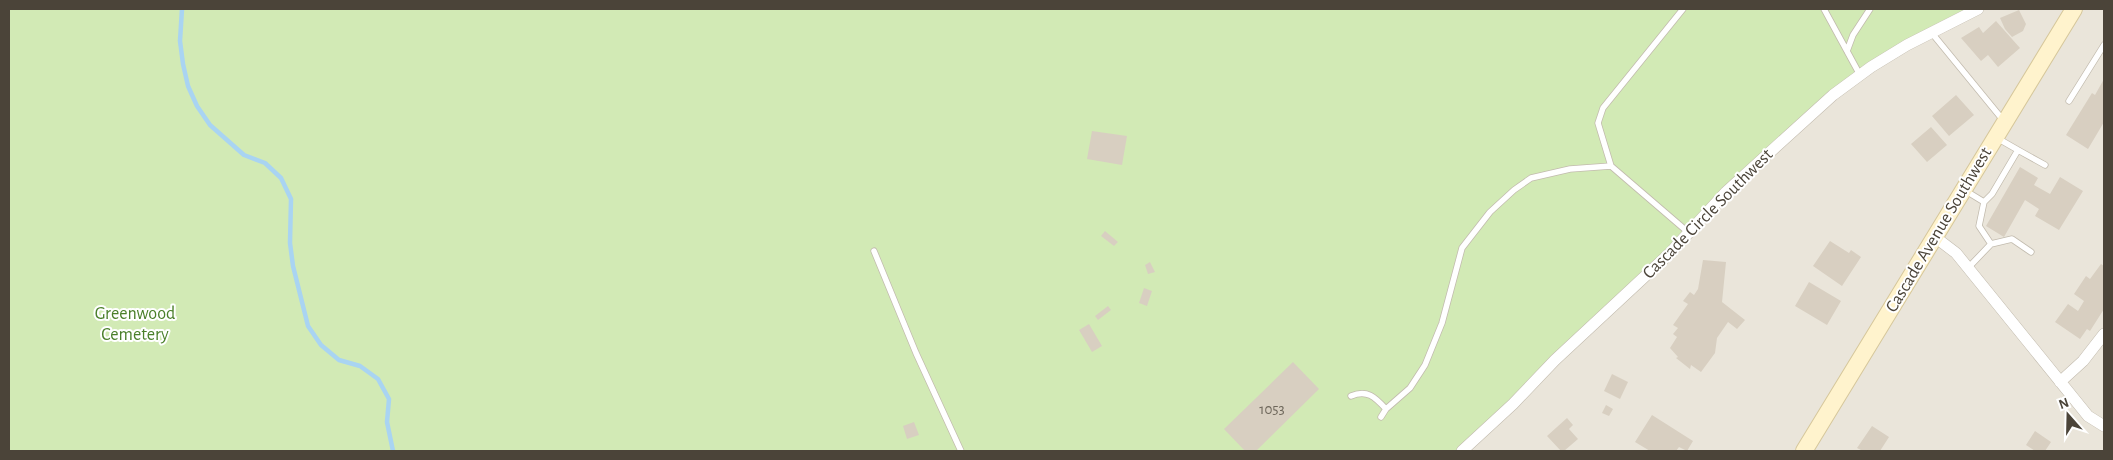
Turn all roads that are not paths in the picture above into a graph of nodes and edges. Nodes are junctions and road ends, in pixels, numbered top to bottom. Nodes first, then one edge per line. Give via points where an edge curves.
1 (1683, 9) edge
2 (1824, 9) edge
3 (1870, 9) edge
4 (1978, 9) edge
5 (2074, 9) edge
6 (1931, 32) junction
7 (2104, 45) edge
8 (1847, 51) junction
9 (1860, 75) junction
10 (2069, 101) dead end
11 (2005, 122) junction
12 (1996, 138) junction
13 (2018, 150) junction
14 (2045, 165) dead end
15 (1611, 166) junction
16 (1964, 190) junction
17 (1984, 202) junction
18 (1689, 232) junction
19 (1935, 237) junction
20 (1991, 244) junction
21 (874, 251) dead end
22 (2030, 252) dead end
23 (1968, 268) junction
24 (2104, 334) edge
25 (2060, 382) junction
26 (1351, 396) dead end
27 (1386, 409) junction
28 (1380, 417) dead end
29 (2104, 426) edge
30 (961, 451) edge
31 (1462, 451) edge
32 (1804, 451) edge

1 - 15 lane via 1603,108 1598,123
2 - 8 lane
3 - 8 lane
4 - 6 street, Cascade Circle Southwest
5 - 11 main road, Cascade Avenue Southwest
6 - 9 street, Cascade Circle Southwest
6 - 11 lane
7 - 10 lane
8 - 9 lane
9 - 18 street, Cascade Circle Southwest via 1833,95 1726,192
11 - 12 main road, Cascade Avenue Southwest
12 - 13 lane
12 - 16 main road, Cascade Avenue Southwest
13 - 14 lane
13 - 17 lane
15 - 18 lane
15 - 27 lane via 1570,169 1531,178 1490,212 1462,248 1442,323 1425,365 1410,388
16 - 17 lane
16 - 19 main road, Cascade Avenue Southwest
17 - 20 lane via 1979,226
18 - 31 street, Cascade Circle Southwest
19 - 23 street via 1956,252
19 - 32 main road, Cascade Avenue Southwest
20 - 22 lane via 2012,239
20 - 23 lane
21 - 30 lane
23 - 25 street
24 - 25 street via 2083,361
25 - 29 street via 2088,416
26 - 27 lane via 1360,392 1373,395
27 - 28 lane

